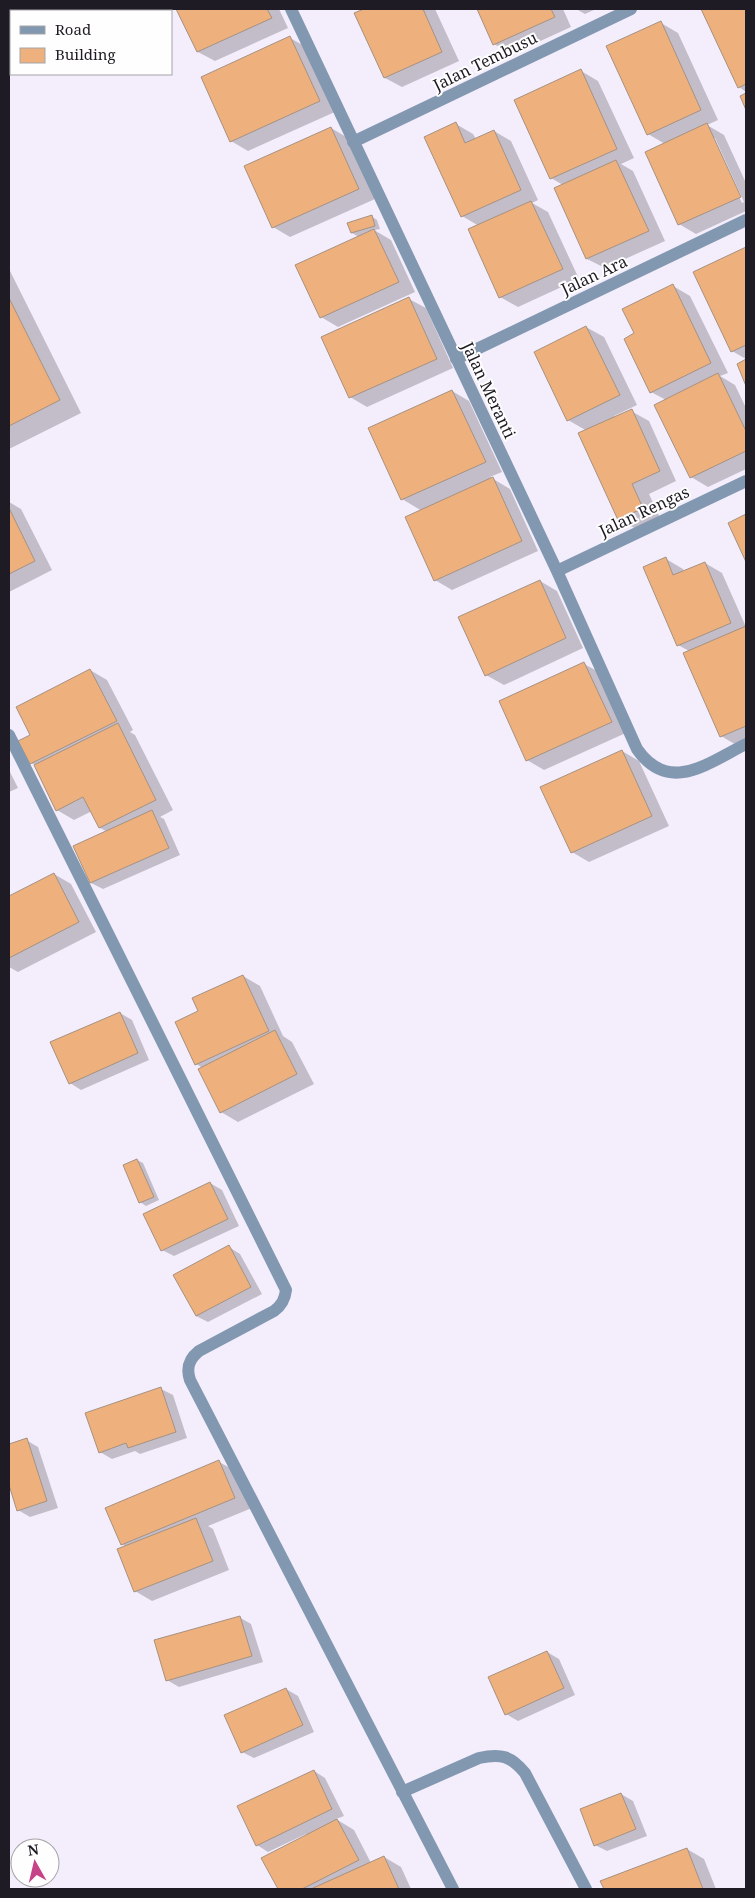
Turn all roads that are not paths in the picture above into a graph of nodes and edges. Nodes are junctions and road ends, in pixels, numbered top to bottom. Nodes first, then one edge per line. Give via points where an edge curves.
1 (291, 9) edge
2 (631, 9) edge
3 (353, 142) junction
4 (746, 220) edge
5 (456, 359) junction
6 (746, 481) edge
7 (556, 571) junction
8 (9, 735) edge
9 (746, 744) edge
10 (402, 1792) junction
11 (453, 1889) edge
12 (586, 1889) edge

1 - 3 street, Jalan Meranti
2 - 3 street, Jalan Tembusu
3 - 5 street, Jalan Meranti
4 - 5 street, Jalan Ara
5 - 7 street, Jalan Meranti
6 - 7 street, Jalan Rengas
7 - 9 street, Jalan Meranti via 637,749 645,760 656,769 683,773
8 - 10 street via 286,1290 281,1306 274,1311 193,1356 188,1372
10 - 11 street
10 - 12 street via 479,1758 505,1756 525,1773

